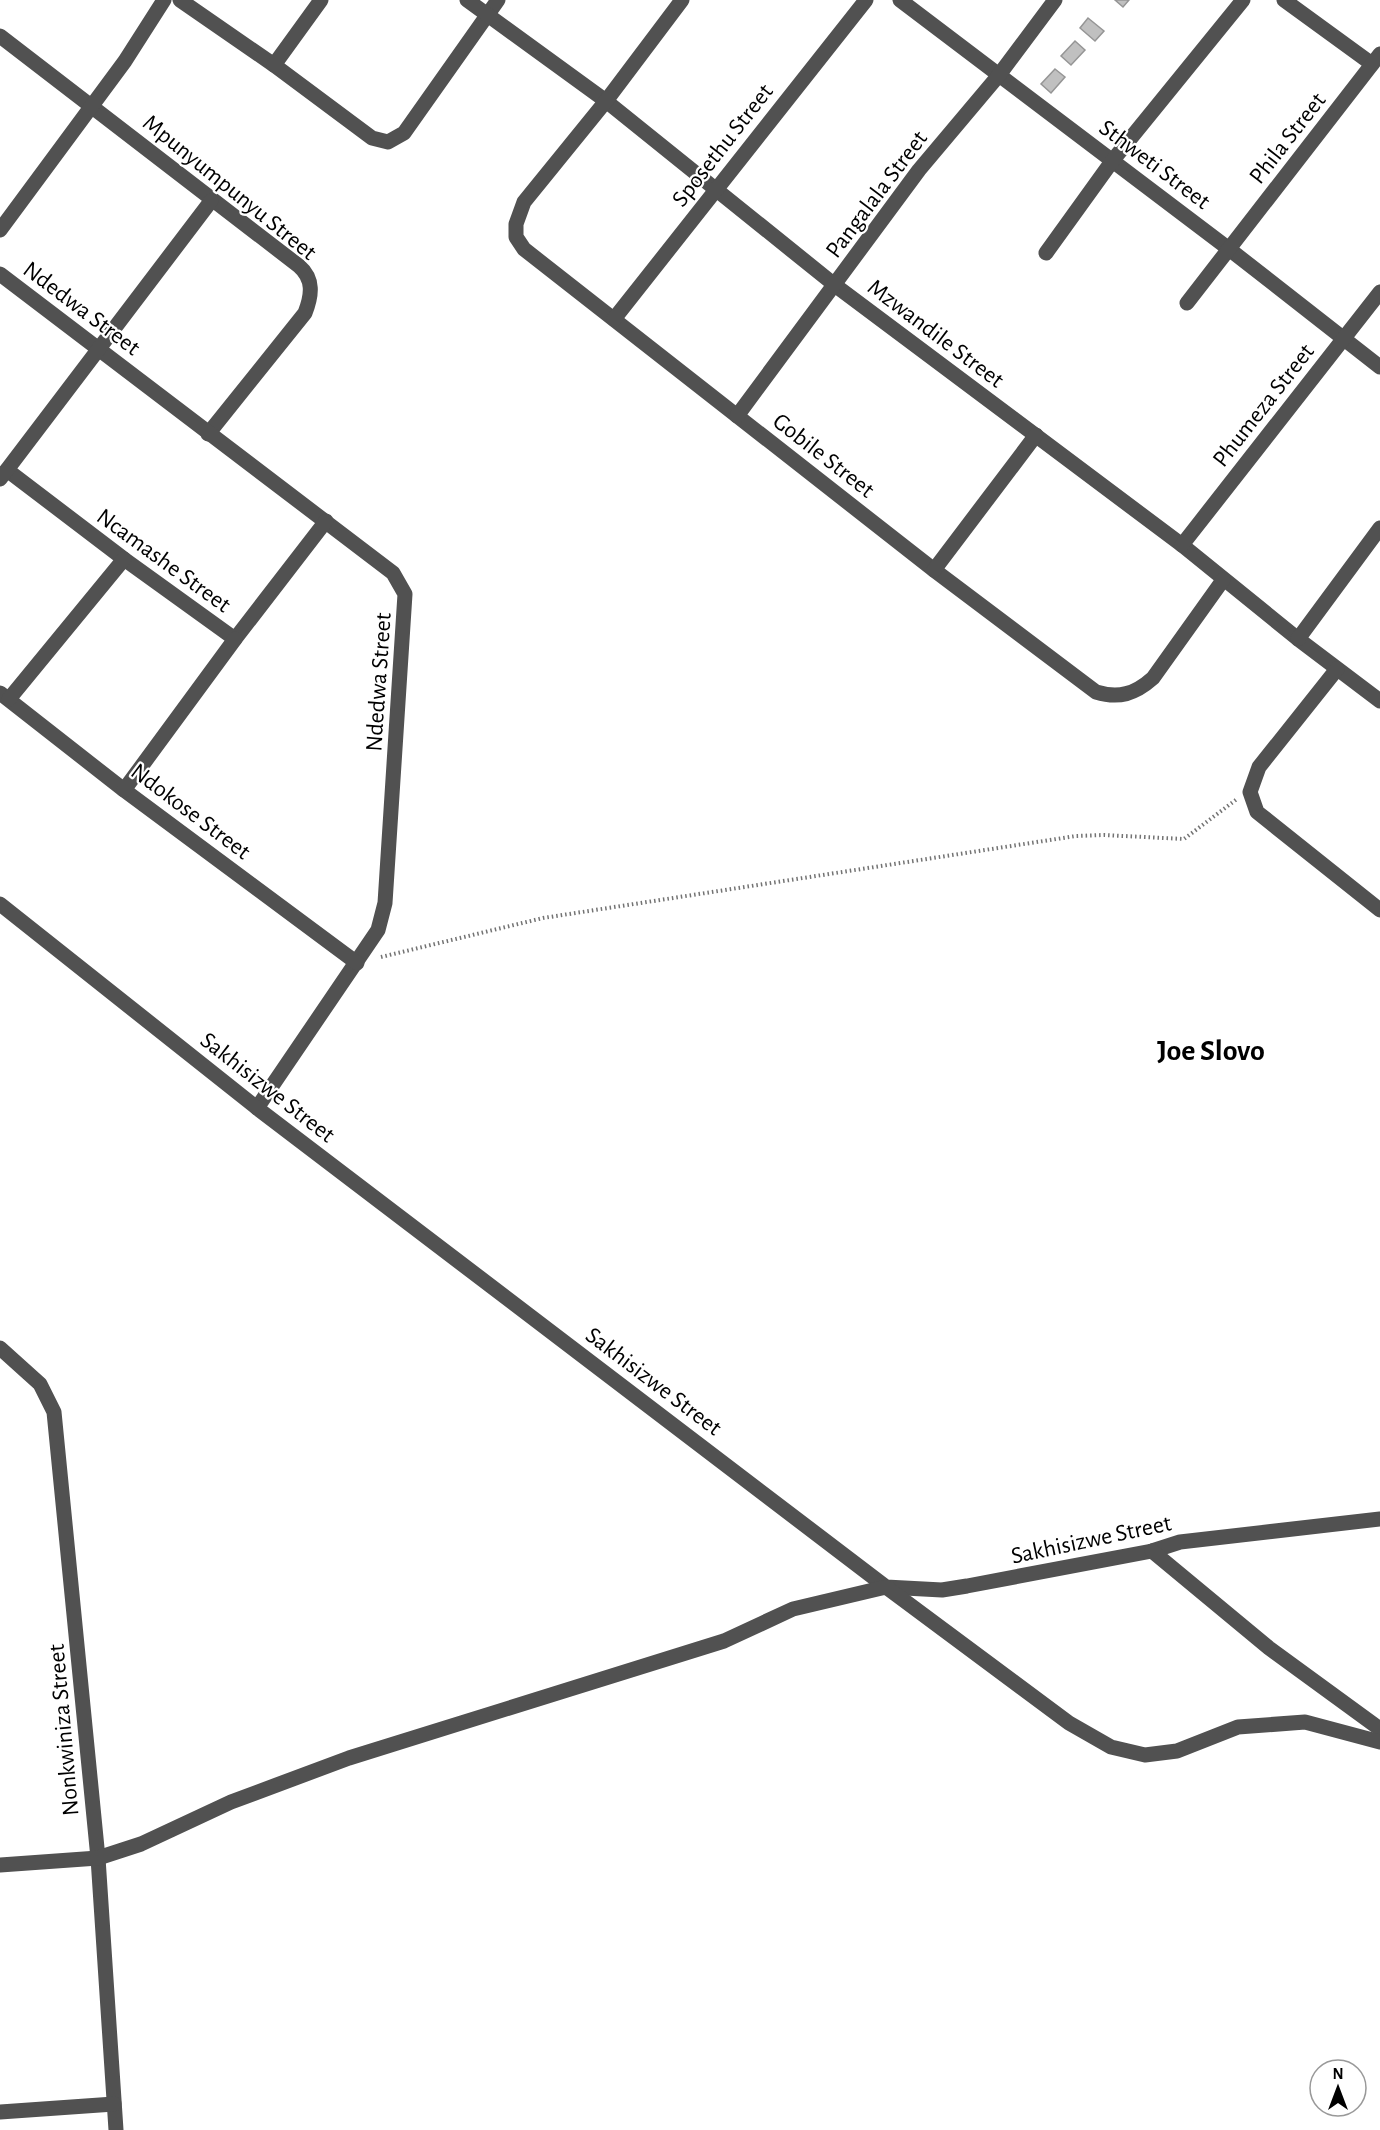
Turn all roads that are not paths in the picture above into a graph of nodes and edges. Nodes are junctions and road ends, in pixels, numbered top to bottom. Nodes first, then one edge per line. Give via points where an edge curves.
1 (164, 0) edge
2 (180, 0) edge
3 (321, 0) edge
4 (466, 0) edge
5 (498, 0) edge
6 (682, 0) edge
7 (866, 0) edge
8 (900, 0) edge
9 (1054, 0) edge
10 (1243, 0) edge
11 (1284, 0) edge
12 (486, 15) junction
13 (0, 36) edge
14 (1376, 59) edge
15 (274, 66) junction
16 (999, 75) junction
17 (606, 101) junction
18 (92, 105) junction
19 (1113, 160) junction
20 (715, 189) junction
21 (211, 201) junction
22 (0, 230) edge
23 (1229, 249) junction
24 (1046, 253) dead end
25 (0, 274) edge
26 (836, 286) junction
27 (1380, 292) edge
28 (1187, 303) dead end
29 (614, 319) junction
30 (1344, 339) junction
31 (98, 348) junction
32 (1380, 367) edge
33 (737, 416) junction
34 (208, 434) junction
35 (1036, 435) junction
36 (3, 475) edge
37 (326, 521) junction
38 (1380, 528) edge
39 (1182, 545) junction
40 (124, 559) junction
41 (934, 570) junction
42 (1223, 580) junction
43 (235, 639) junction
44 (1298, 639) junction
45 (1337, 669) junction
46 (4, 696) edge
47 (1380, 701) edge
48 (124, 790) junction
49 (0, 904) edge
50 (1380, 910) edge
51 (357, 963) junction
52 (257, 1108) junction
53 (0, 1348) edge
54 (1380, 1519) edge
55 (1152, 1551) junction
56 (886, 1587) junction
57 (1380, 1729) edge
58 (1380, 1742) edge
59 (98, 1858) junction
60 (0, 1865) edge
61 (114, 2104) junction
62 (0, 2112) edge
63 (116, 2130) edge

1 - 18 street
2 - 15 street
3 - 15 street
4 - 12 street, Mzwandile Street
5 - 12 street
6 - 17 street
7 - 20 street, Sposethu Street
8 - 16 street, Sthweti Street
9 - 16 street, Pangalala Street
10 - 19 street
11 - 14 street
12 - 15 street via 404,133 388,142 380,142
12 - 17 street, Mzwandile Street
13 - 18 street, Mpunyumpunyu Street
14 - 23 street, Phila Street
16 - 19 street, Sthweti Street
16 - 26 street, Pangalala Street via 919,170
17 - 20 street, Mzwandile Street
17 - 29 street, Gobile Street via 524,201 516,237 524,249
18 - 21 street, Mpunyumpunyu Street
18 - 22 street
19 - 23 street, Sthweti Street
19 - 24 street
20 - 26 street, Mzwandile Street
20 - 29 street, Sposethu Street
21 - 31 street
21 - 34 street, Mpunyumpunyu Street via 306,272 310,300 305,313
23 - 28 street, Phila Street
23 - 30 street, Sthweti Street
25 - 31 street, Ndedwa Street
26 - 33 street, Pangalala Street
26 - 35 street, Mzwandile Street
27 - 30 street, Phumeza Street
29 - 33 street, Gobile Street
30 - 32 street, Sthweti Street
30 - 39 street, Phumeza Street
31 - 34 street, Ndedwa Street
31 - 36 street
33 - 41 street, Gobile Street
34 - 37 street, Ndedwa Street
35 - 39 street, Mzwandile Street
35 - 41 street
36 - 40 street, Ncamashe Street
37 - 43 street, Ncamashe Street
37 - 51 street, Ndedwa Street via 393,573 405,594 385,903 378,930
38 - 44 street
39 - 42 street, Mzwandile Street
40 - 43 street, Ncamashe Street
40 - 46 street
41 - 42 street, Gobile Street via 1096,692 1112,697 1135,692 1153,678
42 - 44 street, Mzwandile Street
43 - 48 street
44 - 45 street, Mzwandile Street
45 - 47 street, Mzwandile Street
45 - 50 street via 1259,767 1250,792 1257,812
46 - 48 street, Ndokose Street
48 - 51 street, Ndokose Street
49 - 52 street, Sakhisizwe Street
51 - 52 street, Ndedwa Street
52 - 56 street, Sakhisizwe Street
53 - 59 street, Nonkwiniza Street via 40,1384 54,1412
54 - 55 street, Sakhisizwe Street via 1180,1542
55 - 56 street, Sakhisizwe Street via 959,1588
55 - 57 street via 1269,1648
56 - 58 street via 1069,1723 1111,1747 1145,1755 1177,1751 1238,1727 1305,1722
56 - 59 street via 793,1609 724,1641 349,1758
59 - 60 street
59 - 61 street, Nonkwiniza Street
61 - 62 street
61 - 63 street, Nonkwiniza Street

